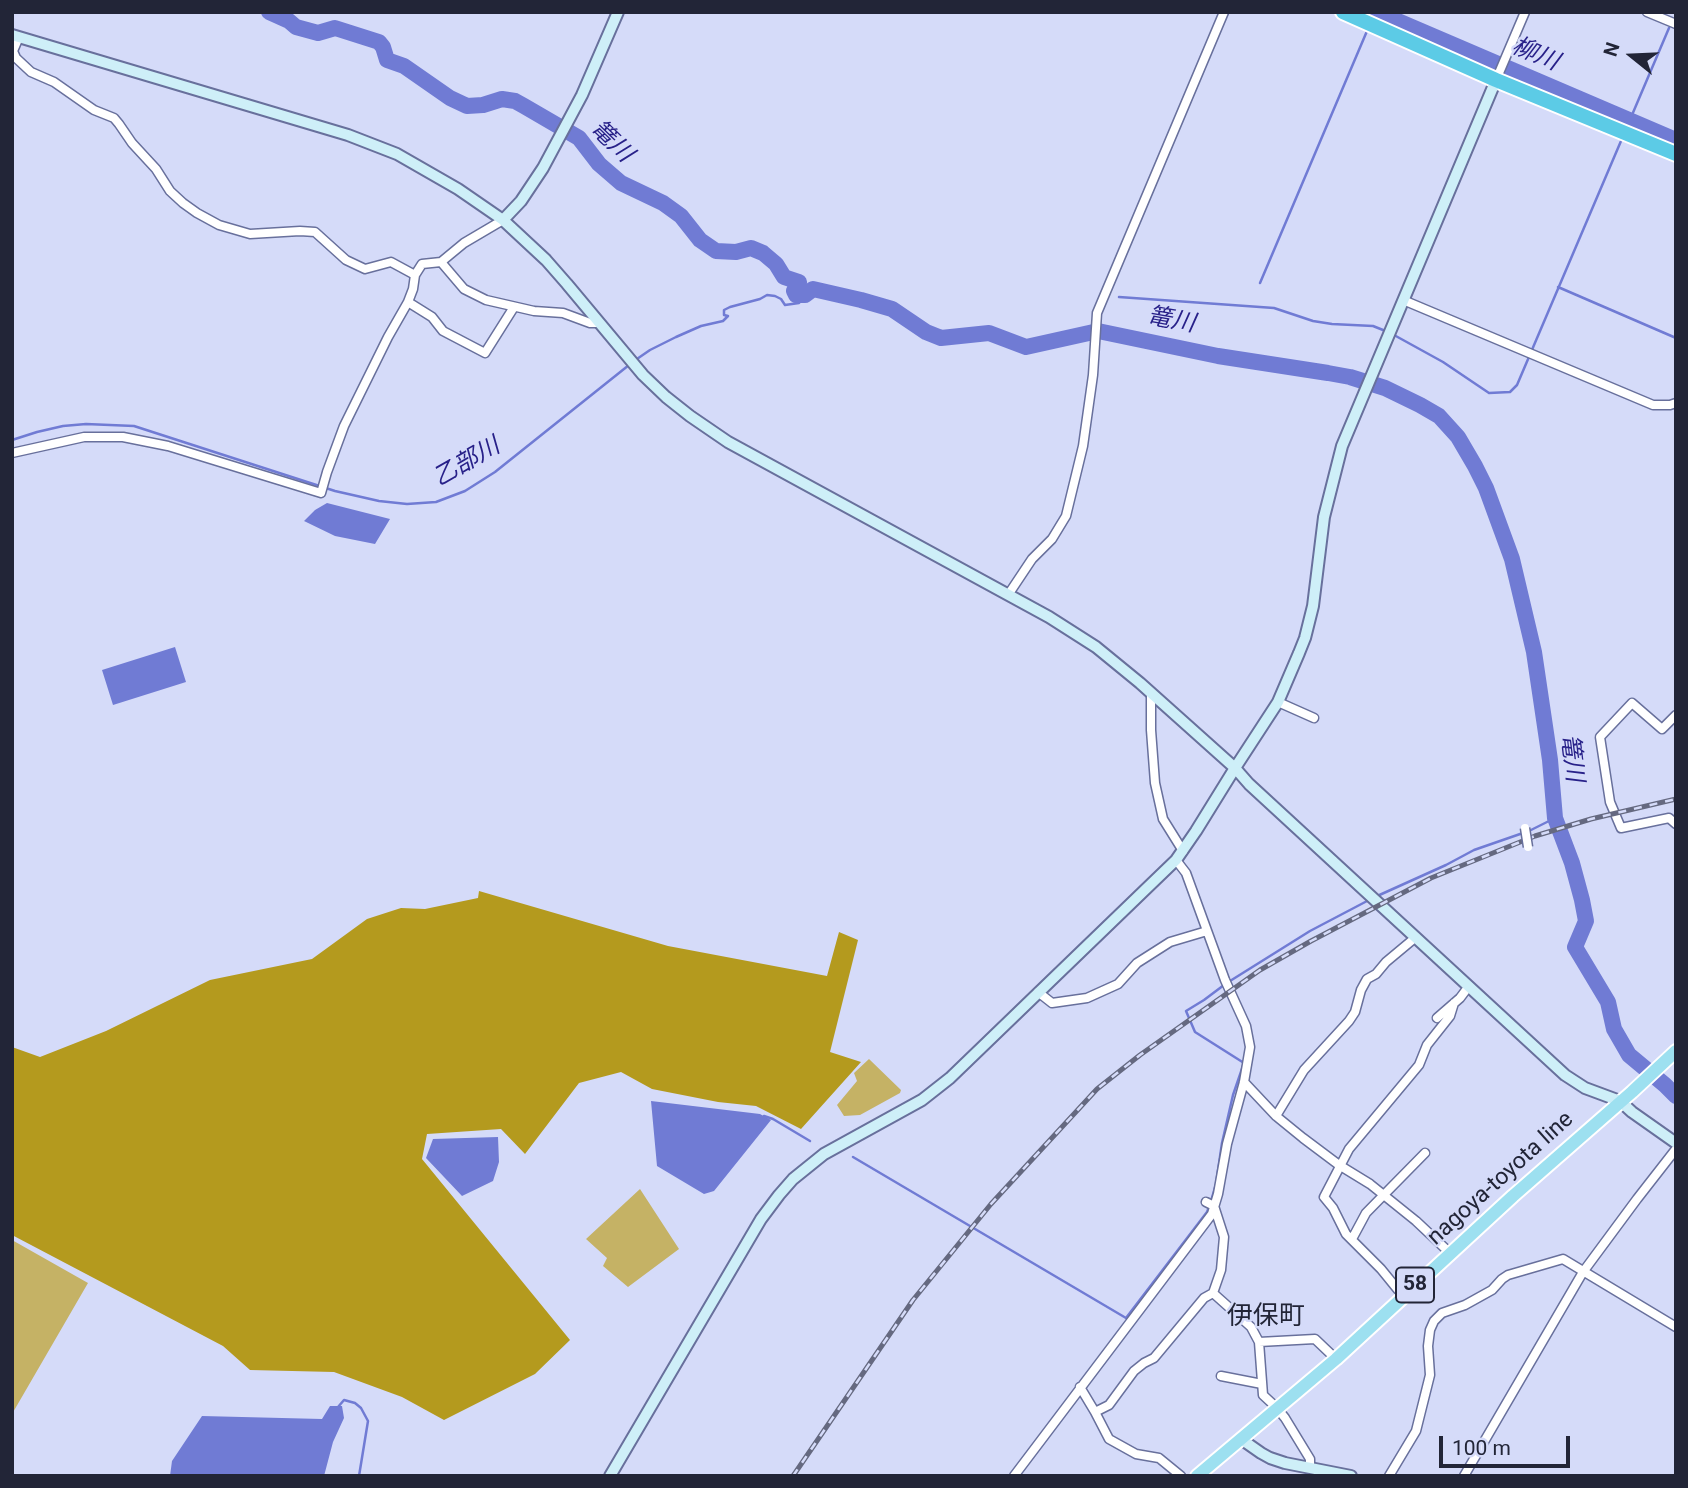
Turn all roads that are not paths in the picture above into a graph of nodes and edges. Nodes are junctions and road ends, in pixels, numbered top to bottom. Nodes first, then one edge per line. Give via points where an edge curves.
1 (1224, 12) edge
2 (1343, 12) edge
3 (1525, 12) edge
4 (1647, 12) edge
5 (615, 13) edge
6 (1676, 24) edge
7 (16, 36) edge
8 (1498, 76) junction
9 (1676, 154) edge
10 (503, 220) junction
11 (441, 262) junction
12 (415, 275) junction
13 (1403, 300) junction
14 (408, 302) junction
15 (514, 307) junction
16 (598, 323) junction
17 (1676, 403) edge
18 (12, 453) edge
19 (1008, 595) junction
20 (1151, 694) junction
21 (1278, 702) junction
22 (1676, 715) edge
23 (1314, 718) dead end
24 (1235, 768) junction
25 (1676, 824) edge
26 (1525, 828) dead end
27 (1528, 847) dead end
28 (1179, 856) junction
29 (1207, 931) junction
30 (1416, 937) junction
31 (1469, 986) junction
32 (1038, 992) junction
33 (1454, 1003) junction
34 (1437, 1018) dead end
35 (1676, 1051) edge
36 (1244, 1082) junction
37 (1620, 1101) junction
38 (1276, 1116) junction
39 (1676, 1143) edge
40 (1676, 1149) edge
41 (1425, 1153) dead end
42 (1339, 1165) junction
43 (1385, 1196) junction
44 (1211, 1204) junction
45 (1352, 1239) junction
46 (1450, 1253) junction
47 (1583, 1272) junction
48 (1213, 1293) junction
49 (1403, 1296) junction
50 (1676, 1327) edge
51 (1259, 1342) junction
52 (1336, 1359) junction
53 (1221, 1376) dead end
54 (1262, 1384) junction
55 (1080, 1387) junction
56 (1277, 1408) junction
57 (1095, 1412) junction
58 (1241, 1439) junction
59 (1310, 1468) junction
60 (610, 1476) edge
61 (1014, 1476) edge
62 (1181, 1476) edge
63 (1197, 1476) edge
64 (1349, 1476) edge
65 (1389, 1476) edge
66 (1464, 1476) edge

1 - 19 street via 1097,313 1083,446 1066,516
2 - 8 highway
3 - 8 street
4 - 6 street
5 - 10 street via 543,168
7 - 10 street via 348,135 397,154
7 - 12 street via 16,58 94,110 114,118 170,191 197,213 250,234 315,232 346,260 365,269 391,262
8 - 9 highway
8 - 13 street
10 - 11 street
10 - 16 street via 560,276
11 - 12 street via 422,264
11 - 15 street via 464,289
12 - 14 street
13 - 17 street via 1653,405
13 - 21 street via 1342,446 1324,517 1313,606
14 - 15 street via 432,317 443,331 485,353
14 - 18 street via 360,391 321,494 168,446 123,437 84,437
15 - 16 street via 556,311
16 - 19 street via 666,397 728,442
19 - 20 street via 1096,647
20 - 24 street
20 - 28 street via 1155,783 1163,819
21 - 23 street
21 - 24 street
22 - 25 street via 1662,729 1632,703 1600,737 1610,802 1621,828 1670,818
24 - 28 street
24 - 30 street
26 - 27 street, bridge
28 - 29 street
28 - 32 street
29 - 32 street via 1170,942 1137,963 1118,984 1087,998 1052,1003
29 - 36 street via 1246,1026 1250,1047
30 - 31 street
30 - 38 street via 1367,979 1355,1012 1304,1070
31 - 33 street
31 - 37 street via 1570,1079
32 - 60 street via 936,1090 824,1154 793,1179 761,1219
33 - 34 street
33 - 42 street via 1419,1065
35 - 37 main road, nagoya-toyota line / 58
36 - 38 street
36 - 44 street via 1218,1194
37 - 39 street
37 - 46 main road, nagoya-toyota line / 58
38 - 42 street
40 - 47 street
41 - 43 street
42 - 43 street
42 - 45 street via 1324,1197
43 - 45 street via 1366,1213
43 - 46 street
44 - 48 street via 1224,1237
44 - 55 street via 1212,1214
45 - 49 street
46 - 49 main road, nagoya-toyota line / 58
47 - 50 street
47 - 65 street via 1563,1259 1508,1275 1492,1290 1434,1321 1422,1412
47 - 66 street
48 - 51 street via 1251,1326
48 - 57 street via 1154,1358 1134,1371 1109,1405
49 - 52 main road, nagoya-toyota line / 58
51 - 52 street via 1315,1339
51 - 54 street
52 - 56 main road, nagoya-toyota line / 58
53 - 54 street
54 - 56 street via 1263,1395
55 - 57 street
55 - 61 street
56 - 58 main road, nagoya-toyota line / 58
56 - 59 street via 1310,1459
57 - 62 street via 1109,1439 1136,1454 1159,1458
58 - 59 street via 1270,1458
58 - 63 main road, nagoya-toyota line / 58
59 - 64 street

